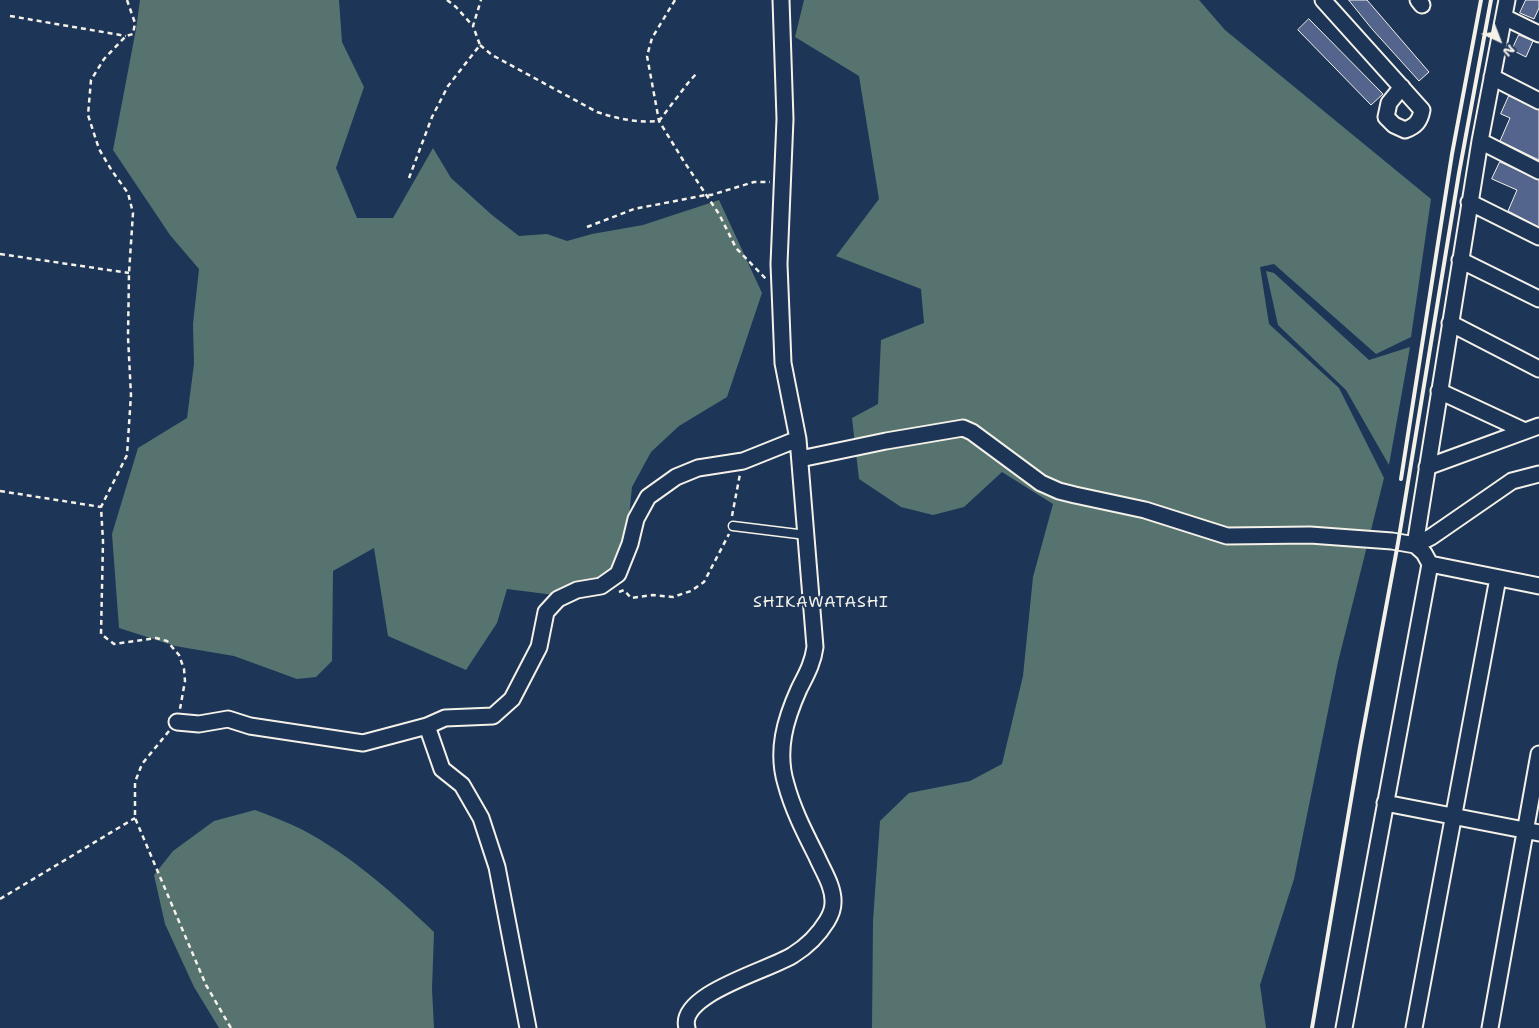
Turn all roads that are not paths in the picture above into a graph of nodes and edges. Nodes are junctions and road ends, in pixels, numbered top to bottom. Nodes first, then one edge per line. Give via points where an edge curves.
1 (781, 0) edge
2 (1324, 0) edge
3 (1418, 0) edge
4 (1423, 0) edge
5 (1507, 0) edge
6 (1504, 17) junction
7 (1539, 34) edge
8 (1492, 77) junction
9 (1402, 87) dead end
10 (1539, 100) edge
11 (1480, 140) junction
12 (1539, 171) edge
13 (1469, 202) junction
14 (1539, 237) edge
15 (1460, 260) junction
16 (1539, 299) edge
17 (1450, 323) junction
18 (1539, 369) edge
19 (1439, 391) junction
20 (1532, 429) edge
21 (798, 439) junction
22 (800, 459) junction
23 (1427, 467) junction
24 (1539, 474) edge
25 (733, 526) road end
26 (806, 535) junction
27 (1415, 545) junction
28 (1430, 564) junction
29 (1498, 578) junction
30 (1539, 586) edge
31 (177, 722) road end
32 (427, 726) junction
33 (1539, 754) edge
34 (1386, 803) junction
35 (1455, 816) junction
36 (1532, 832) edge
37 (528, 1028) edge
38 (686, 1028) edge
39 (1344, 1028) edge
40 (1414, 1028) edge
41 (1490, 1028) edge

1 - 21 street via 785,119 780,293 783,363
2 - 9 street
3 - 4 street via 1422,5
5 - 6 street
6 - 7 street
6 - 8 street
8 - 10 street
8 - 11 street
11 - 12 street
11 - 13 street
13 - 14 street
13 - 15 street
15 - 16 street
15 - 17 street
17 - 18 street
17 - 19 street
19 - 20 street
19 - 23 street
20 - 23 street
21 - 22 street
21 - 32 street via 743,461 698,468 676,476 648,497 636,519 618,574 601,586 577,590 558,599 546,612 539,647 504,708 493,716 445,718
22 - 26 street
22 - 27 street via 963,428 1041,483 1059,491 1145,510 1227,536 1310,535
23 - 27 street
24 - 27 street via 1512,481
25 - 26 lane
26 - 38 street via 814,659 789,710 781,755 792,805 831,888 833,904 820,932 792,955 705,996 686,1015
27 - 28 street
28 - 29 street
28 - 34 street
29 - 30 street
29 - 35 street
31 - 32 street via 199,724 228,719 250,726 363,743
32 - 37 street via 442,769 462,785 480,818 497,867
33 - 36 street
34 - 35 street
34 - 39 street
35 - 36 street
35 - 40 street
36 - 41 street

